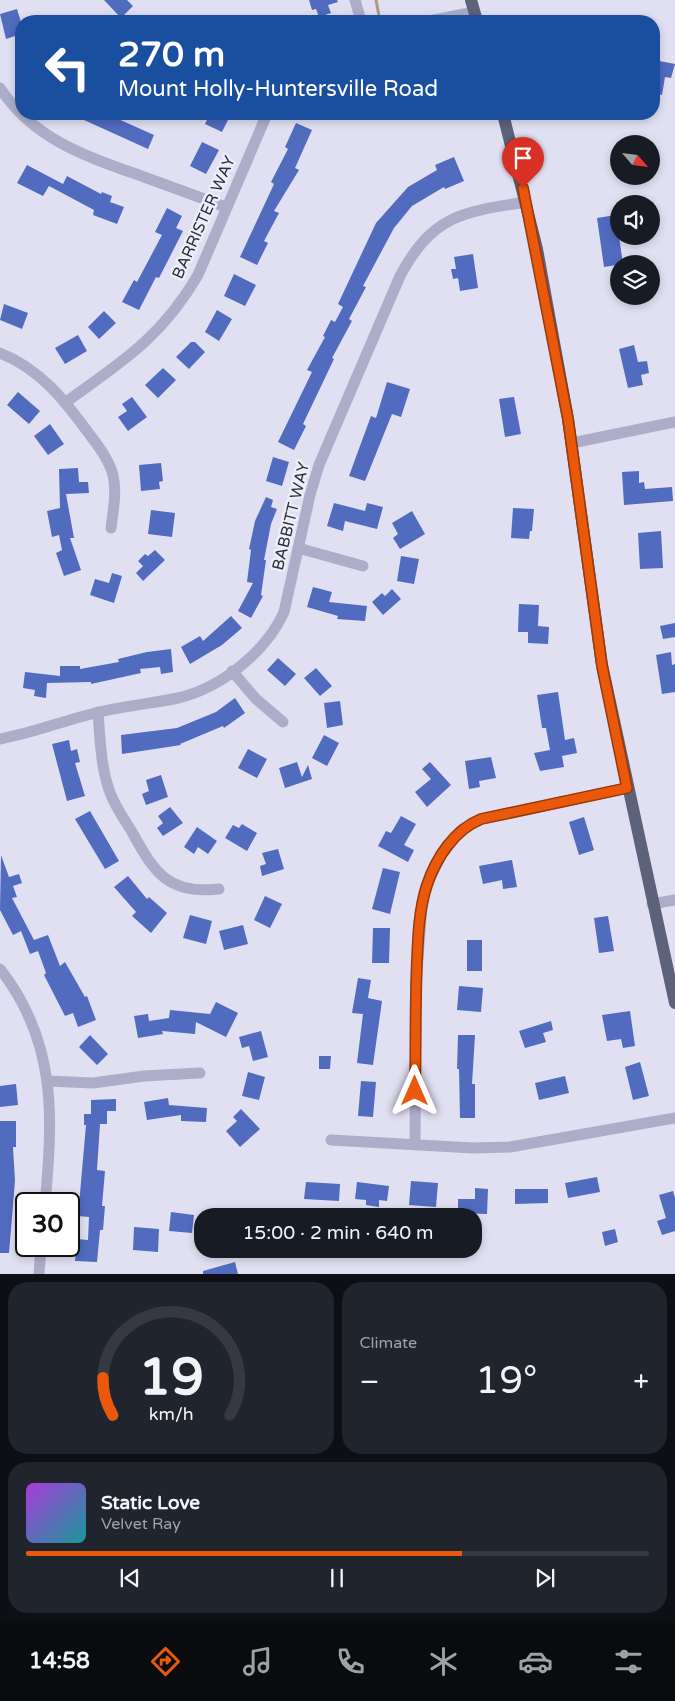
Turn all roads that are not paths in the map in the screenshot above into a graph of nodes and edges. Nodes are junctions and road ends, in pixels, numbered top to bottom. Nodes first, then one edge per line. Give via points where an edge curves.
1 (355, 0) edge
2 (474, 11) edge
3 (360, 15) edge
4 (456, 15) edge
5 (2, 95) edge
6 (15, 108) edge
7 (27, 120) edge
8 (264, 120) edge
9 (505, 120) edge
10 (526, 202) junction
11 (226, 207) junction
12 (0, 353) edge
13 (66, 402) junction
14 (675, 422) edge
15 (572, 443) junction
16 (111, 528) dead end
17 (298, 548) junction
18 (363, 566) dead end
19 (232, 671) junction
20 (98, 712) junction
21 (283, 722) dead end
22 (0, 739) edge
23 (627, 788) junction
24 (219, 889) dead end
25 (675, 900) edge
26 (652, 904) junction
27 (0, 968) edge
28 (675, 1003) edge
29 (200, 1073) dead end
30 (48, 1081) junction
31 (675, 1118) edge
32 (331, 1140) dead end
33 (415, 1145) junction
34 (46, 1192) edge
35 (40, 1257) edge
36 (39, 1274) edge

1 - 3 street
2 - 4 street
5 - 6 street
7 - 11 street via 62,145 86,157
8 - 11 street, BARRISTER WAY
9 - 10 main road
10 - 15 main road
10 - 17 street, BABBITT WAY via 453,218 436,228 412,253 319,465
11 - 13 street, BARRISTER WAY via 198,275 173,314 147,342
12 - 13 street via 38,375
13 - 16 street via 111,467 115,486
14 - 15 street
15 - 23 main road via 602,666
17 - 18 street
17 - 19 street, BABBITT WAY via 286,605 277,626 263,645
19 - 20 street, BABBITT WAY via 212,684 180,697
19 - 21 street via 256,699
20 - 22 street, BABBITT WAY
20 - 24 street via 110,795 154,869 183,888
23 - 26 main road
23 - 33 street via 481,819 460,831 442,854 426,886 418,932
25 - 26 street
26 - 28 main road
27 - 30 street via 35,1029
29 - 30 street via 93,1083
30 - 34 street via 51,1118
31 - 33 street via 528,1145 473,1148
32 - 33 street
35 - 36 street

